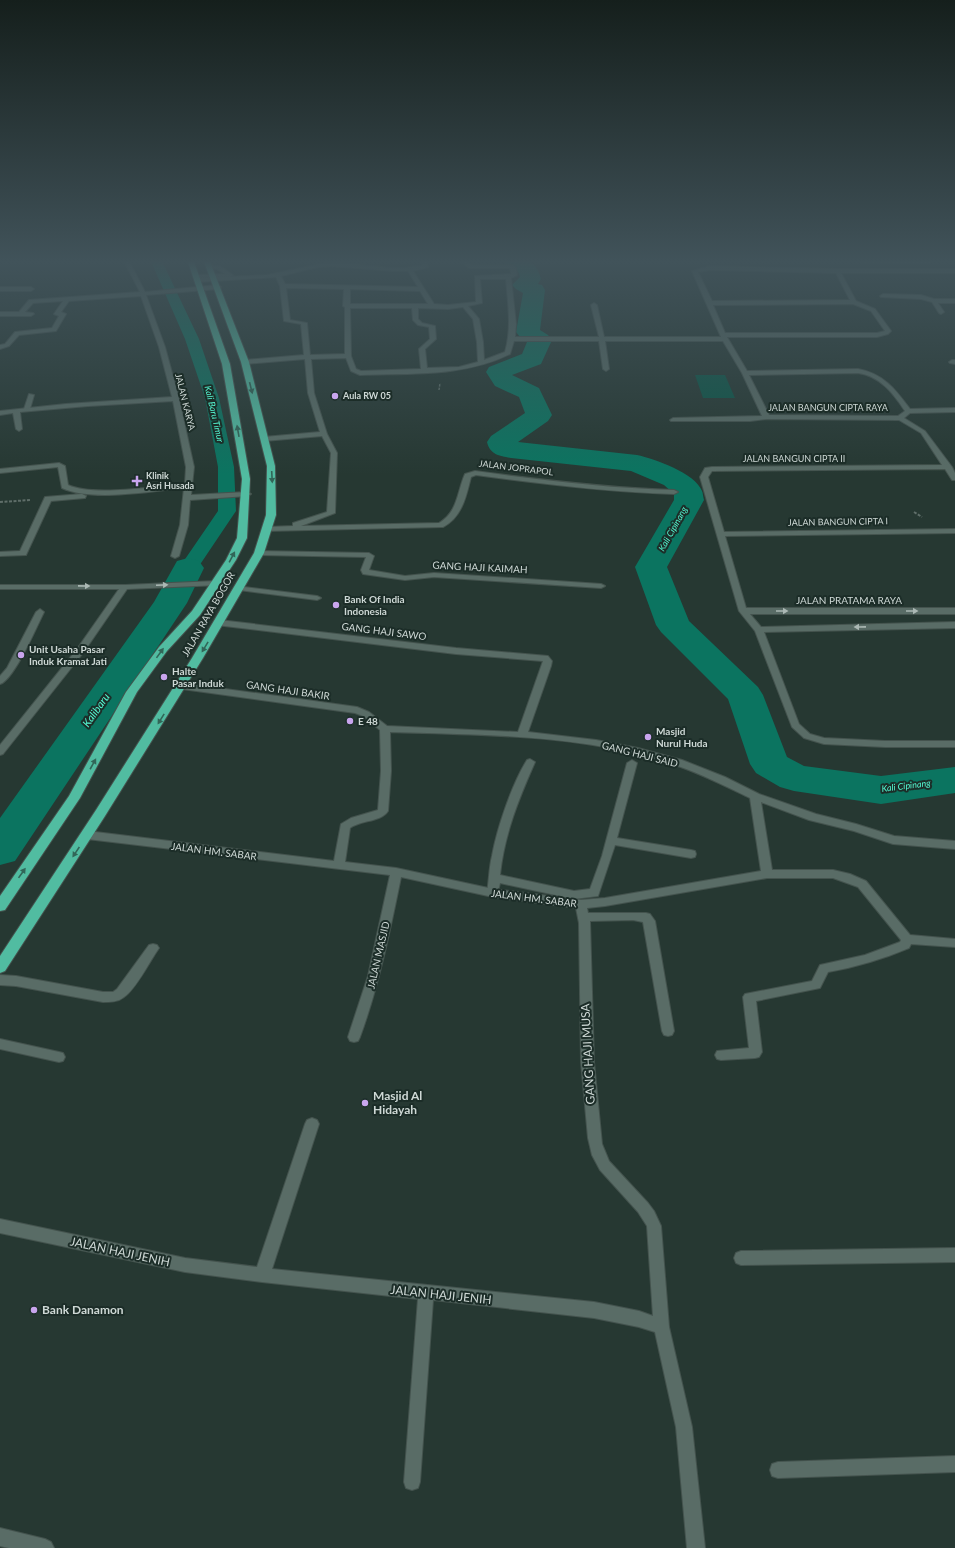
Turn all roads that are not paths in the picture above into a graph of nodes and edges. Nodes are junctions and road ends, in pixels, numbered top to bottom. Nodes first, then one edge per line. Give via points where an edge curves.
1 (39, 331) edge
2 (157, 331) edge
3 (215, 331) edge
4 (234, 331) edge
5 (305, 331) edge
6 (347, 331) edge
7 (432, 331) edge
8 (478, 331) edge
9 (513, 331) edge
10 (600, 331) edge
11 (722, 331) edge
12 (888, 331) edge
13 (724, 337) junction
14 (512, 339) junction
15 (602, 340) junction
16 (0, 346) edge
17 (348, 356) junction
18 (307, 357) junction
19 (245, 362) junction
20 (481, 362) junction
21 (424, 369) junction
22 (606, 369) dead end
23 (745, 373) junction
24 (31, 396) dead end
25 (176, 399) junction
26 (26, 409) junction
27 (955, 410) edge
28 (16, 411) junction
29 (908, 411) junction
30 (0, 413) edge
31 (767, 417) junction
32 (900, 418) junction
33 (673, 420) dead end
34 (19, 429) dead end
35 (324, 434) junction
36 (264, 439) junction
37 (948, 467) junction
38 (0, 471) edge
39 (955, 478) edge
40 (187, 486) junction
41 (114, 491) junction
42 (674, 492) dead end
43 (243, 495) junction
44 (186, 498) junction
45 (286, 528) junction
46 (268, 529) junction
47 (955, 531) edge
48 (721, 534) junction
49 (259, 552) junction
50 (0, 554) edge
51 (176, 556) dead end
52 (217, 583) junction
53 (601, 586) dead end
54 (0, 587) edge
55 (125, 587) junction
56 (239, 588) junction
57 (317, 598) dead end
58 (743, 611) junction
59 (955, 611) edge
60 (40, 612) dead end
61 (218, 623) junction
62 (955, 625) edge
63 (759, 630) junction
64 (0, 681) edge
65 (182, 686) junction
66 (385, 729) junction
67 (522, 735) junction
68 (955, 744) edge
69 (0, 752) edge
70 (530, 762) dead end
71 (632, 763) dead end
72 (755, 796) junction
73 (87, 836) junction
74 (611, 841) junction
75 (955, 845) edge
76 (691, 854) dead end
77 (339, 866) junction
78 (396, 872) junction
79 (767, 874) junction
80 (495, 878) junction
81 (493, 893) junction
82 (0, 906) edge
83 (582, 910) junction
84 (907, 939) junction
85 (955, 943) edge
86 (154, 948) dead end
87 (0, 967) edge
88 (0, 980) edge
89 (668, 1031) dead end
90 (354, 1037) dead end
91 (0, 1044) edge
92 (721, 1055) dead end
93 (59, 1057) dead end
94 (312, 1124) dead end
95 (0, 1226) edge
96 (955, 1255) edge
97 (741, 1258) dead end
98 (262, 1275) junction
99 (426, 1293) junction
100 (661, 1327) junction
101 (955, 1464) edge
102 (778, 1470) dead end
103 (412, 1482) dead end
104 (0, 1537) edge
105 (45, 1548) edge
106 (696, 1548) edge

1 - 16 street via 18,333 7,346
2 - 25 street, JALAN KARYA
43 -> 3 highway, JALAN RAYA BOGOR via 246,479 226,364
4 - 19 highway, JALAN RAYA BOGOR
5 - 18 street
6 - 17 street
7 - 21 street via 433,340 422,349
8 - 20 street
9 - 14 street
10 - 15 street
11 - 13 street
12 - 13 street via 877,335
13 - 15 street
13 - 23 street
14 - 15 street
14 - 20 street via 508,353
15 - 22 street
17 - 18 street
17 - 21 street via 353,370 360,372
18 - 19 street
18 - 35 street via 311,393
19 -> 36 highway, JALAN RAYA BOGOR
20 - 21 street via 459,369
23 - 29 street via 872,373 883,380
23 - 31 street
24 - 26 street
25 - 26 street
25 - 40 street, JALAN KARYA via 190,467
26 - 28 street
27 - 29 street
28 - 30 street
28 - 34 street
29 - 32 street
31 - 32 street, JALAN BANGUN CIPTA RAYA
31 - 33 street, JALAN BANGUN CIPTA RAYA
32 - 37 street, JALAN BANGUN CIPTA RAYA via 923,432
35 - 36 street
35 - 45 street via 334,453 332,512
36 -> 46 highway, JALAN RAYA BOGOR via 272,480
37 - 39 street, JALAN BANGUN CIPTA RAYA
37 - 48 street, JALAN BANGUN CIPTA II via 708,470 704,477
38 - 41 street via 59,465 67,488 82,492
40 - 41 street
40 - 44 street, JALAN KARYA
41 - 50 street via 109,494 48,499 23,553
42 - 45 street, JALAN JOPRAPOL via 565,485 475,473 468,476 454,515 440,525
43 - 44 street
52 -> 43 highway, JALAN RAYA BOGOR via 242,538
44 - 51 street, JALAN KARYA via 184,525
45 - 46 street, JALAN JOPRAPOL
46 - 49 highway, JALAN RAYA BOGOR
47 - 48 street, JALAN BANGUN CIPTA I
48 - 58 street
49 - 53 street, GANG HAJI KAIMAH via 369,555 366,572 405,578 434,575
49 - 56 highway, JALAN RAYA BOGOR
55 -> 52 street
82 -> 52 highway, JALAN RAYA BOGOR via 74,798 132,692 163,649 196,614
54 -> 55 street
55 - 69 street via 80,651
56 - 57 street
56 - 61 highway, JALAN RAYA BOGOR
58 -> 59 street, JALAN PRATAMA RAYA
58 - 63 street
60 - 64 street via 10,669
61 -> 65 highway, JALAN RAYA BOGOR
61 - 67 street, GANG HAJI SAWO via 546,659 547,666
62 -> 63 street
63 - 68 street via 795,725 807,736 824,741
65 - 66 street, GANG HAJI BAKIR via 357,710
65 -> 73 highway, JALAN RAYA BOGOR
66 - 67 street, GANG HAJI SAID
66 - 77 street via 386,771 383,811 379,815 367,816 345,827
67 - 72 street, GANG HAJI SAID via 606,745 654,756 717,777
70 - 80 street via 518,789 497,855
71 - 74 street
72 - 75 street, GANG HAJI SAID via 813,817 893,840
72 - 79 street
73 - 77 street, JALAN HM. SABAR
73 -> 87 highway, JALAN RAYA BOGOR
74 - 76 street
74 - 80 street via 594,893 574,895
77 - 78 street, JALAN HM. SABAR
78 - 81 street, JALAN HM. SABAR
78 - 90 street, JALAN MASJID via 381,950
79 - 83 street, JALAN HM. SABAR via 605,902
79 - 84 street, JALAN HM. SABAR via 833,874 855,880 862,884
80 - 81 street
81 - 83 street, JALAN HM. SABAR
83 - 89 street via 646,917 649,921
83 - 100 street, GANG HAJI MUSA via 585,931 587,1072 594,1138 599,1155 610,1174 650,1216 654,1226
84 - 85 street
84 - 92 street via 905,945 892,951 853,963 824,968 816,984 749,997 756,1052
86 - 88 street via 124,990 114,998
91 - 93 street
94 - 98 street
95 - 98 street, JALAN HAJI JENIH via 185,1265
96 - 97 street
98 - 99 street, JALAN HAJI JENIH
99 - 100 street, JALAN HAJI JENIH via 594,1310 639,1319
99 - 103 street
100 - 106 street via 684,1427
101 - 102 street
104 - 105 street

